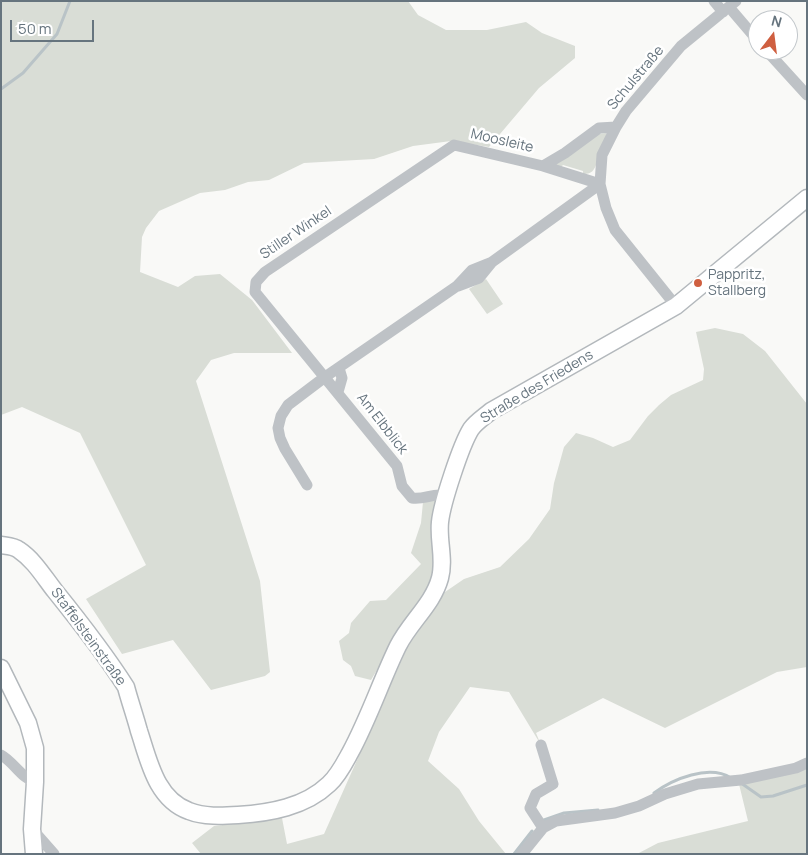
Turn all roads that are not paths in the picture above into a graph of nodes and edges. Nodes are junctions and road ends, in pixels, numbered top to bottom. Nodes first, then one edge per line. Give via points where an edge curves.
1 (714, 1) edge
2 (729, 7) edge
3 (748, 29) edge
4 (775, 60) edge
5 (807, 95) edge
6 (616, 126) junction
7 (454, 145) joint
8 (544, 166) junction
9 (600, 184) junction
10 (807, 198) edge
11 (676, 306) junction
12 (339, 368) junction
13 (325, 377) junction
14 (338, 392) junction
15 (307, 486) dead end
16 (447, 496) junction
17 (1, 545) edge
18 (1, 668) edge
19 (367, 718) joint
20 (541, 746) dead end
21 (1, 755) edge
22 (807, 763) edge
23 (35, 782) junction
24 (542, 828) junction
25 (32, 829) junction
26 (34, 854) edge
27 (54, 854) edge
28 (522, 854) edge

1 - 2 street
2 - 3 street
2 - 6 street, Schulstraße via 681,46
4 - 5 street
6 - 8 street, Moosleite via 600,128
6 - 9 street, Schulstraße via 602,155
7 - 8 street, Moosleite
7 - 13 street, Stiller Winkel via 265,272 256,282 255,292
8 - 9 street, Moosleite
9 - 11 street, Schulstraße via 615,230
9 - 12 street via 492,262 479,278 457,286
10 - 11 street, Straße des Friedens
11 - 16 street, Straße des Friedens via 481,418 464,442
12 - 13 street
12 - 14 street, Am Elbblick via 342,378
13 - 14 street, Am Elbblick
13 - 15 street via 288,405 278,428 285,449
14 - 16 street, Am Elbblick via 397,466 402,486 412,498
16 - 19 street, Straße des Friedens via 440,522 440,579 426,606 401,640
17 - 19 street, Staffelsteinstraße via 20,550 37,567 118,676 126,688 156,780 167,795 189,811 214,816 246,815 278,810 305,801 330,784 340,771
18 - 23 street via 28,722 35,748
20 - 24 street via 553,784 536,794 530,808
21 - 23 street via 9,759 27,780
22 - 24 street via 741,780 698,784 615,813 556,821
23 - 25 street
24 - 28 street
25 - 26 street
25 - 27 street

